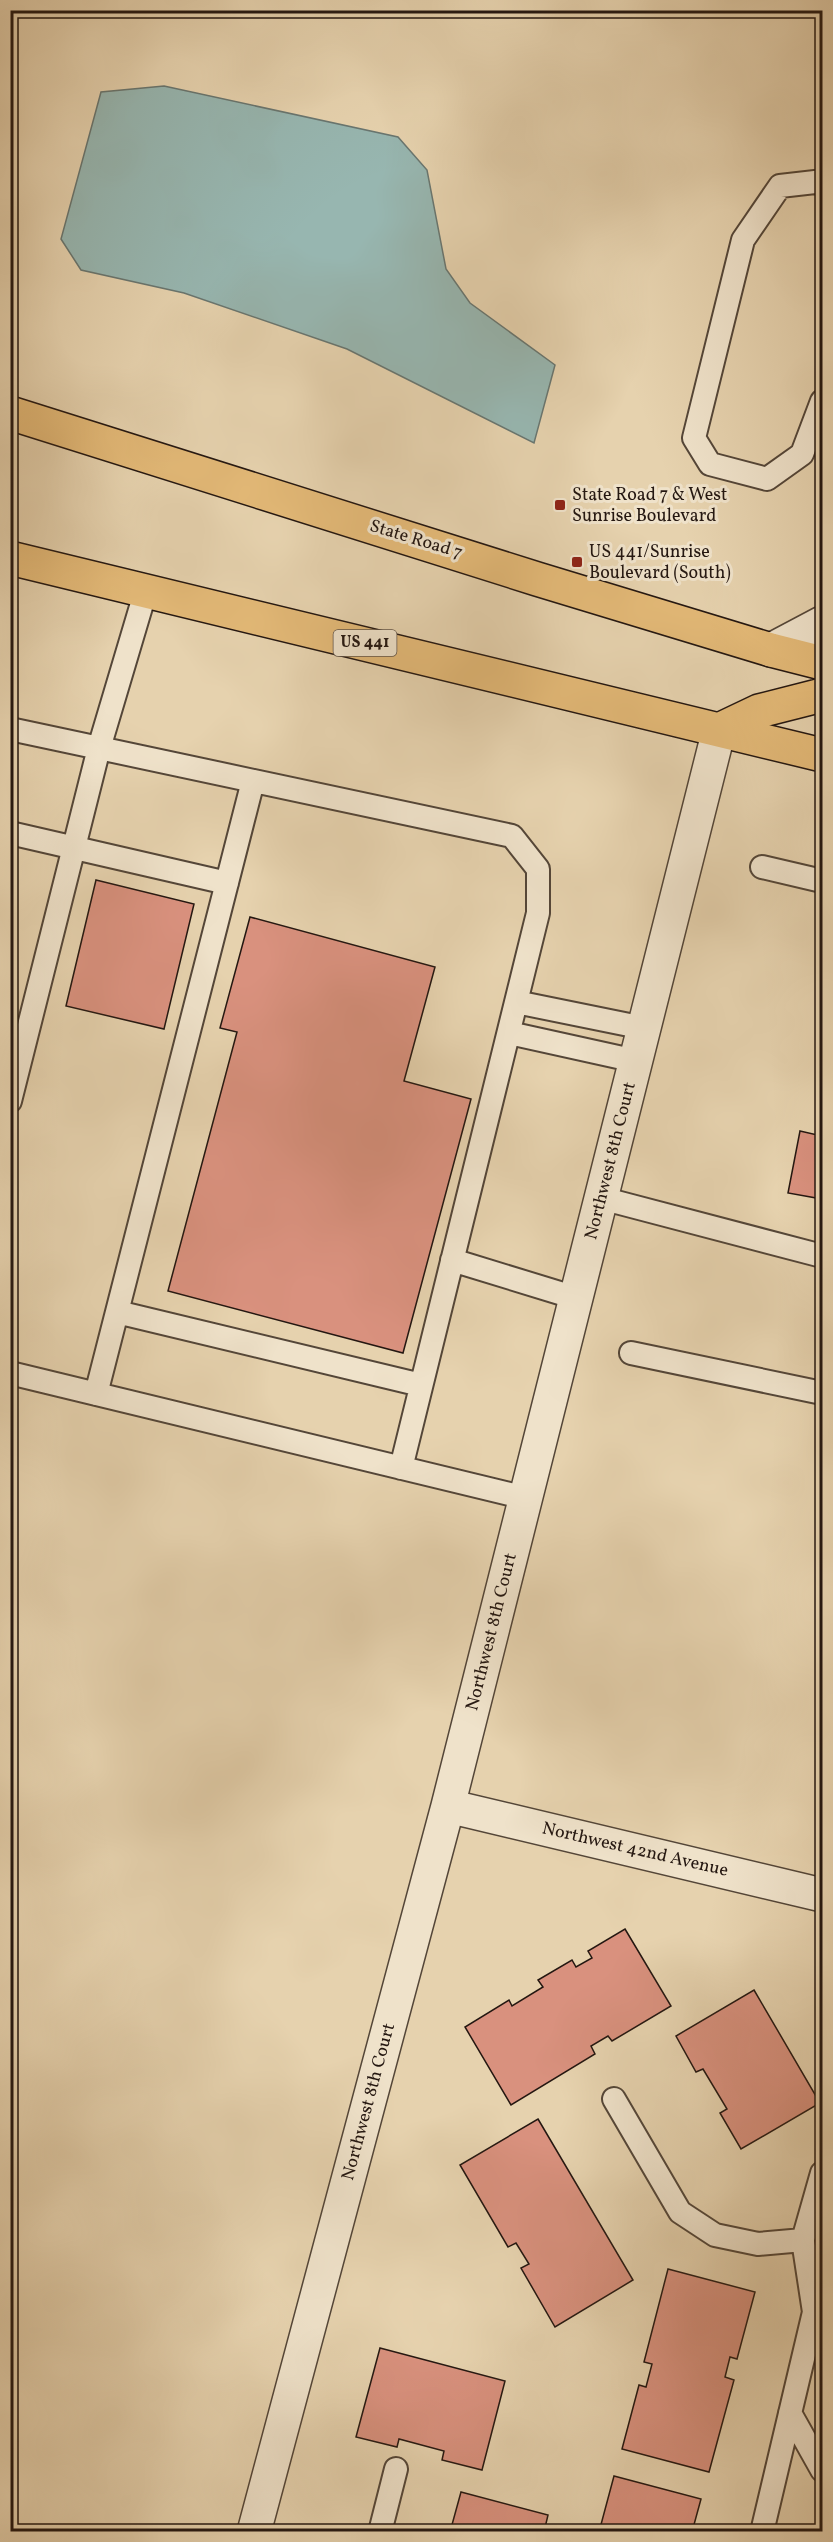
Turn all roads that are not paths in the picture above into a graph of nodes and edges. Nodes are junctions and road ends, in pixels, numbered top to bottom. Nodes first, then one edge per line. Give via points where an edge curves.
1 (822, 184) edge
2 (822, 401) edge
3 (10, 413) edge
4 (10, 558) edge
5 (146, 590) junction
6 (822, 623) edge
7 (771, 650) junction
8 (822, 663) edge
9 (822, 695) edge
10 (10, 729) edge
11 (719, 730) junction
12 (99, 748) junction
13 (822, 755) edge
14 (253, 781) junction
15 (10, 833) edge
16 (74, 849) junction
17 (762, 867) dead end
18 (822, 881) edge
19 (227, 883) junction
20 (516, 1002) junction
21 (644, 1028) junction
22 (509, 1033) junction
23 (636, 1061) junction
24 (10, 1101) edge
25 (602, 1198) junction
26 (822, 1256) edge
27 (452, 1260) junction
28 (576, 1298) junction
29 (117, 1312) junction
30 (631, 1353) dead end
31 (10, 1373) edge
32 (422, 1386) junction
33 (96, 1394) junction
34 (822, 1394) edge
35 (401, 1467) junction
36 (526, 1498) junction
37 (448, 1806) junction
38 (822, 1895) edge
39 (614, 2099) dead end
40 (822, 2172) edge
41 (803, 2240) junction
42 (814, 2263) edge
43 (790, 2413) junction
44 (396, 2469) dead end
45 (822, 2470) edge
46 (254, 2532) edge
47 (380, 2532) edge
48 (762, 2532) edge

1 - 2 lane via 780,186 743,240 694,438 710,464 767,479 802,454
3 - 7 main road, State Road 7
4 - 5 main road, US 441
5 - 11 main road, US 441
5 - 12 lane
6 - 7 street
7 - 8 main road, State Road 7
9 - 11 main road via 759,711
10 - 12 lane
11 - 13 main road, US 441
11 - 21 street, Northwest 8th Court
12 - 14 lane
12 - 16 lane
14 - 19 lane
14 - 20 lane via 512,836 538,869 538,913
15 - 16 lane
16 - 19 lane
16 - 24 lane
17 - 18 lane
19 - 29 lane
20 - 21 lane
20 - 22 lane
21 - 23 street, Northwest 8th Court
22 - 23 lane
22 - 27 lane
23 - 25 street, Northwest 8th Court
25 - 26 lane
25 - 28 street, Northwest 8th Court
27 - 28 lane
27 - 32 lane
28 - 36 street, Northwest 8th Court
29 - 32 lane
29 - 33 lane
30 - 34 lane
31 - 33 lane
32 - 35 lane
33 - 35 lane
35 - 36 lane
36 - 37 street, Northwest 8th Court
37 - 38 street, Northwest 42nd Avenue
37 - 46 street, Northwest 8th Court
39 - 41 lane via 680,2212 715,2235 758,2244
40 - 41 lane
41 - 42 lane
42 - 43 lane via 814,2312
43 - 45 lane
43 - 48 lane
44 - 47 lane

